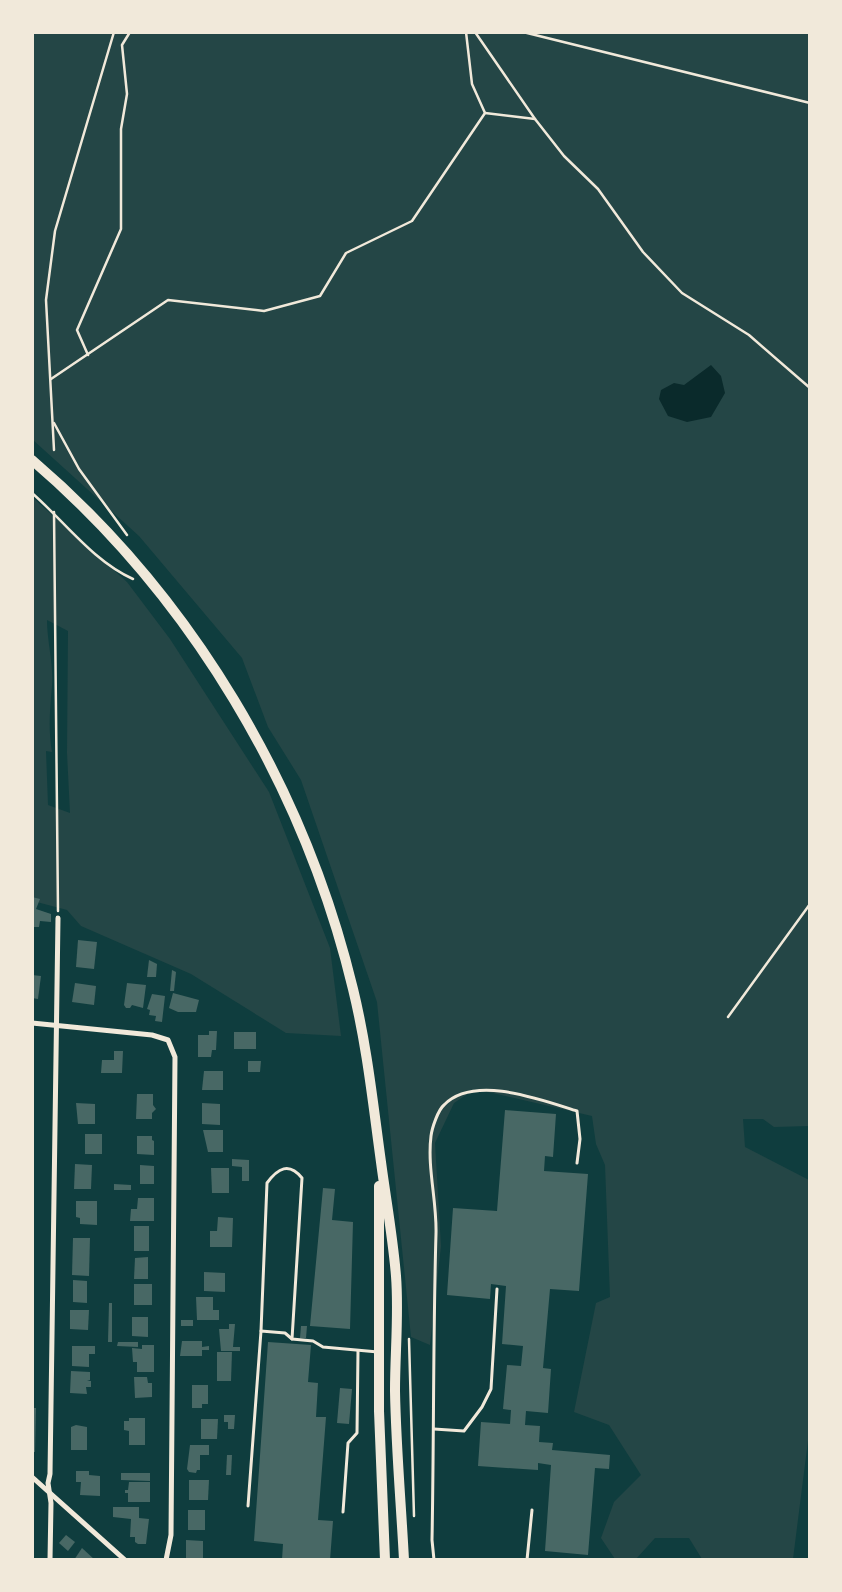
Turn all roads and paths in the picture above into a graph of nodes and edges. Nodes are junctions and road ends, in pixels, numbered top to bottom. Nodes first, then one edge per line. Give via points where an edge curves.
1 (114, 32) edge
2 (130, 32) edge
3 (466, 32) edge
4 (475, 32) edge
5 (523, 32) edge
6 (810, 103) edge
7 (485, 113) junction
8 (535, 119) junction
9 (88, 355) junction
10 (51, 379) junction
11 (810, 388) edge
12 (53, 422) junction
13 (54, 450) dead end
14 (32, 460) edge
15 (32, 493) edge
16 (54, 512) junction
17 (129, 538) dead end
18 (157, 590) junction
19 (810, 904) edge
20 (58, 918) joint
21 (728, 1017) dead end
22 (32, 1023) edge
23 (58, 1026) junction
24 (379, 1152) junction
25 (577, 1163) dead end
26 (497, 1289) dead end
27 (261, 1331) junction
28 (409, 1331) dead end
29 (292, 1339) junction
30 (358, 1351) junction
31 (378, 1352) junction
32 (434, 1429) junction
33 (32, 1477) edge
34 (49, 1491) junction
35 (248, 1506) dead end
36 (532, 1510) dead end
37 (343, 1512) dead end
38 (414, 1520) dead end
39 (50, 1560) edge
40 (125, 1560) edge
41 (166, 1560) edge
42 (385, 1560) edge
43 (404, 1560) edge
44 (434, 1560) edge
45 (527, 1560) edge

1 - 10 path via 55,231 46,300
2 - 9 path via 122,45 127,94 120,129 121,229 77,330
3 - 7 path via 472,84
4 - 8 path
5 - 6 path
7 - 8 path
7 - 9 path via 412,221 346,253 320,296 264,311 168,300
8 - 11 path via 564,156 598,189 643,252 682,292 749,335
9 - 10 path
10 - 12 path
12 - 13 path
12 - 17 path via 79,469
14 - 18 main road via 99,522
15 - 16 path
16 - 18 path via 115,571
16 - 20 path
18 - 24 main road via 219,675 246,721 292,810 315,866 354,989 368,1061
19 - 21 path
20 - 23 street
22 - 23 street
23 - 34 street
23 - 41 street via 152,1035 168,1040 175,1057 171,1535
24 - 31 main road
24 - 43 main road via 396,1275 395,1392
25 - 32 lane via 580,1139 577,1111 516,1092 502,1091 472,1092 453,1097 442,1106 431,1134 436,1231
26 - 32 lane via 491,1390 464,1431
27 - 29 lane via 286,1333
27 - 29 lane via 267,1183 274,1172 286,1168 296,1170 302,1178
27 - 35 lane
28 - 38 path
29 - 30 lane
30 - 31 lane
30 - 37 lane via 357,1433 348,1443
31 - 42 main road
32 - 44 lane
33 - 34 street
34 - 39 street via 52,1503
34 - 40 street
36 - 45 lane

